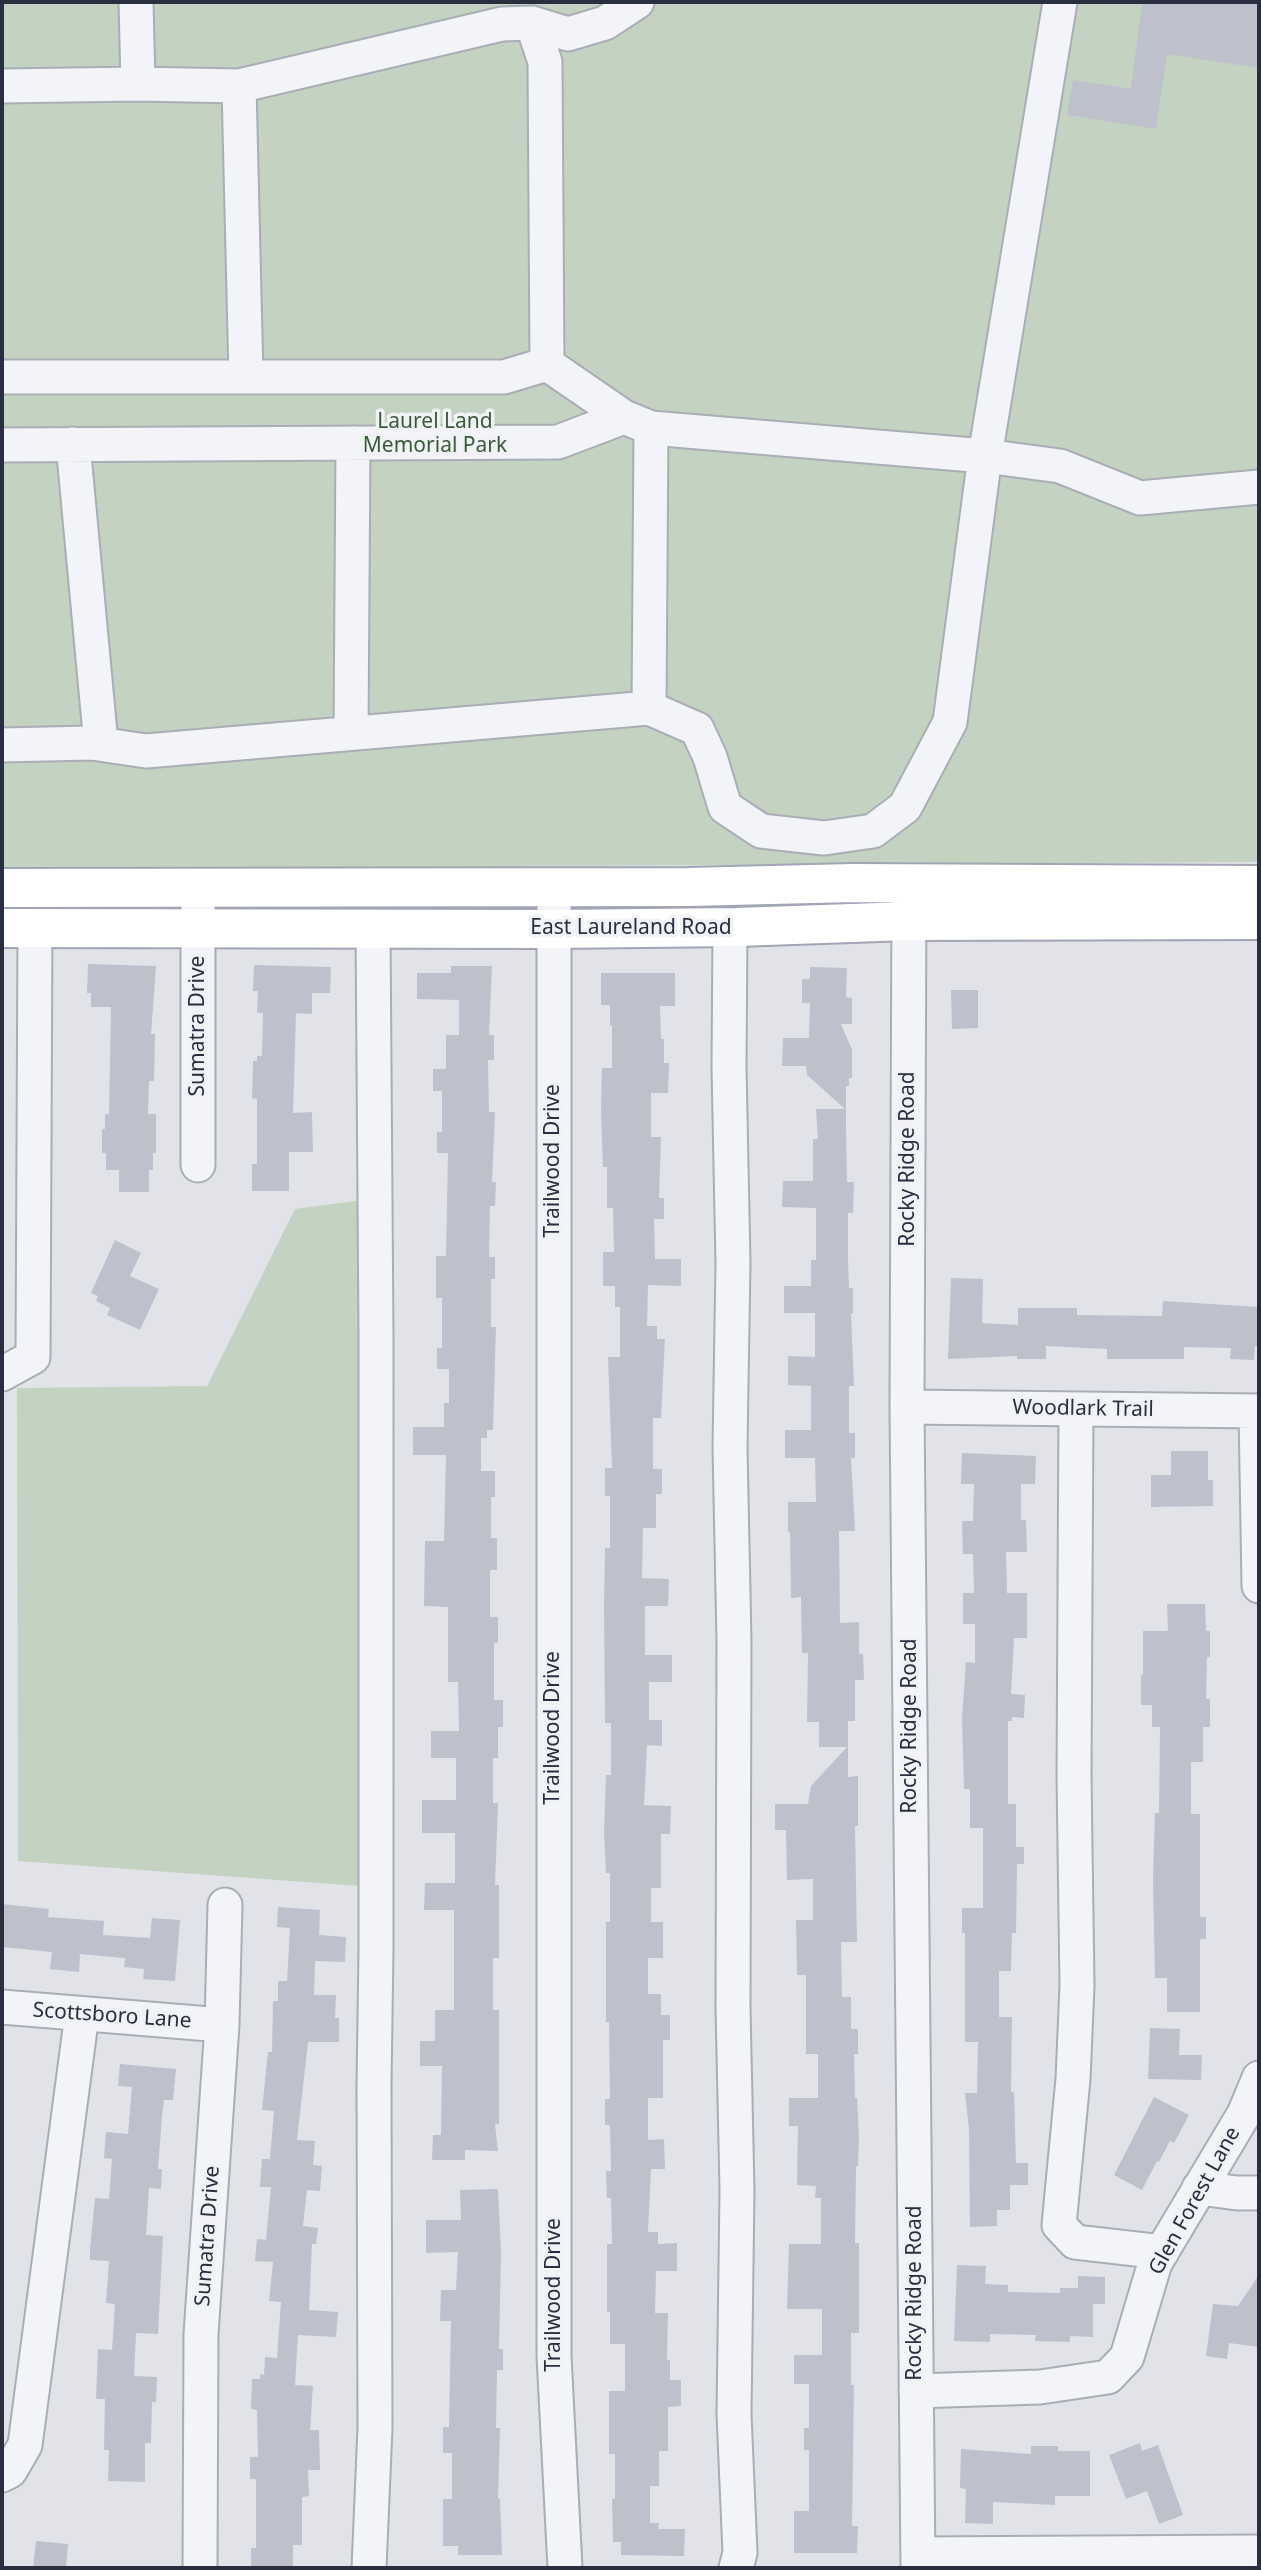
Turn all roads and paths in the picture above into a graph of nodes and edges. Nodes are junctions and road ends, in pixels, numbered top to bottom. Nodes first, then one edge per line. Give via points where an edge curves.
1 (136, 2) edge
2 (637, 2) edge
3 (1060, 2) edge
4 (532, 23) junction
5 (138, 84) junction
6 (2, 86) edge
7 (239, 86) junction
8 (547, 365) junction
9 (2, 377) edge
10 (246, 377) junction
11 (637, 423) junction
12 (353, 443) junction
13 (73, 444) junction
14 (2, 445) edge
15 (985, 456) junction
16 (1259, 486) edge
17 (649, 708) junction
18 (351, 733) junction
19 (101, 744) junction
20 (2, 745) edge
21 (909, 884) junction
22 (1259, 886) edge
23 (198, 887) junction
24 (2, 888) edge
25 (554, 888) junction
26 (1259, 920) edge
27 (909, 921) junction
28 (730, 927) junction
29 (19, 928) edge
30 (198, 929) junction
31 (373, 929) junction
32 (553, 929) junction
33 (198, 1165) dead end
34 (2, 1374) edge
35 (907, 1407) junction
36 (1076, 1409) junction
37 (1258, 1410) edge
38 (1259, 1586) edge
39 (225, 1905) dead end
40 (2, 2007) edge
41 (82, 2014) junction
42 (222, 2025) junction
43 (1259, 2078) edge
44 (1199, 2188) junction
45 (1259, 2193) edge
46 (1161, 2252) junction
47 (916, 2390) junction
48 (2, 2475) edge
49 (1259, 2552) edge
50 (918, 2561) edge
51 (200, 2568) edge
52 (369, 2568) edge
53 (565, 2568) edge
54 (736, 2568) edge

1 - 5 street
2 - 4 street via 605,23 568,34
3 - 15 street
4 - 7 street via 502,24
4 - 8 street via 545,62
5 - 6 street
5 - 7 street
7 - 10 street
8 - 10 street via 504,377
8 - 11 street
9 - 10 street
11 - 12 street via 558,442
11 - 15 street
11 - 17 street
12 - 13 street
12 - 18 street
13 - 14 street
13 - 19 street
15 - 16 street via 1060,466 1140,498
15 - 17 street via 950,722 905,807 873,831 824,838 761,831 725,807 697,729
17 - 18 street
18 - 19 street via 146,751
19 - 20 street
21 - 22 main road, East Laureland Road
21 - 25 main road, East Laureland Road
21 - 27 street, Rocky Ridge Road
23 - 24 main road, East Laureland Road
23 - 25 main road, East Laureland Road
23 - 30 street, Sumatra Drive
25 - 32 street, Trailwood Drive
26 - 27 main road, East Laureland Road
27 - 28 main road, East Laureland Road
27 - 35 street, Rocky Ridge Road
28 - 32 main road, East Laureland Road
28 - 54 street via 737,2190 734,2414 740,2553
29 - 30 main road, East Laureland Road
29 - 34 street via 33,1357
30 - 31 main road, East Laureland Road
30 - 33 street, Sumatra Drive
31 - 32 main road, East Laureland Road
31 - 52 street via 375,2428
32 - 53 street, Trailwood Drive via 554,2356
35 - 36 street, Woodlark Trail
35 - 47 street, Rocky Ridge Road
36 - 37 street, Woodlark Trail
36 - 46 street via 1077,1986 1059,2225 1075,2242
37 - 38 street
39 - 42 street, Sumatra Drive
40 - 41 street, Scottsboro Lane
41 - 42 street, Scottsboro Lane
41 - 48 street via 25,2445 10,2471
42 - 51 street, Sumatra Drive via 201,2334
43 - 44 street, Glen Forest Lane via 1244,2113
44 - 45 street
44 - 46 street, Glen Forest Lane
46 - 47 street, Glen Forest Lane via 1127,2357 1108,2376 1040,2387
47 - 50 street, Rocky Ridge Road
49 - 50 street

